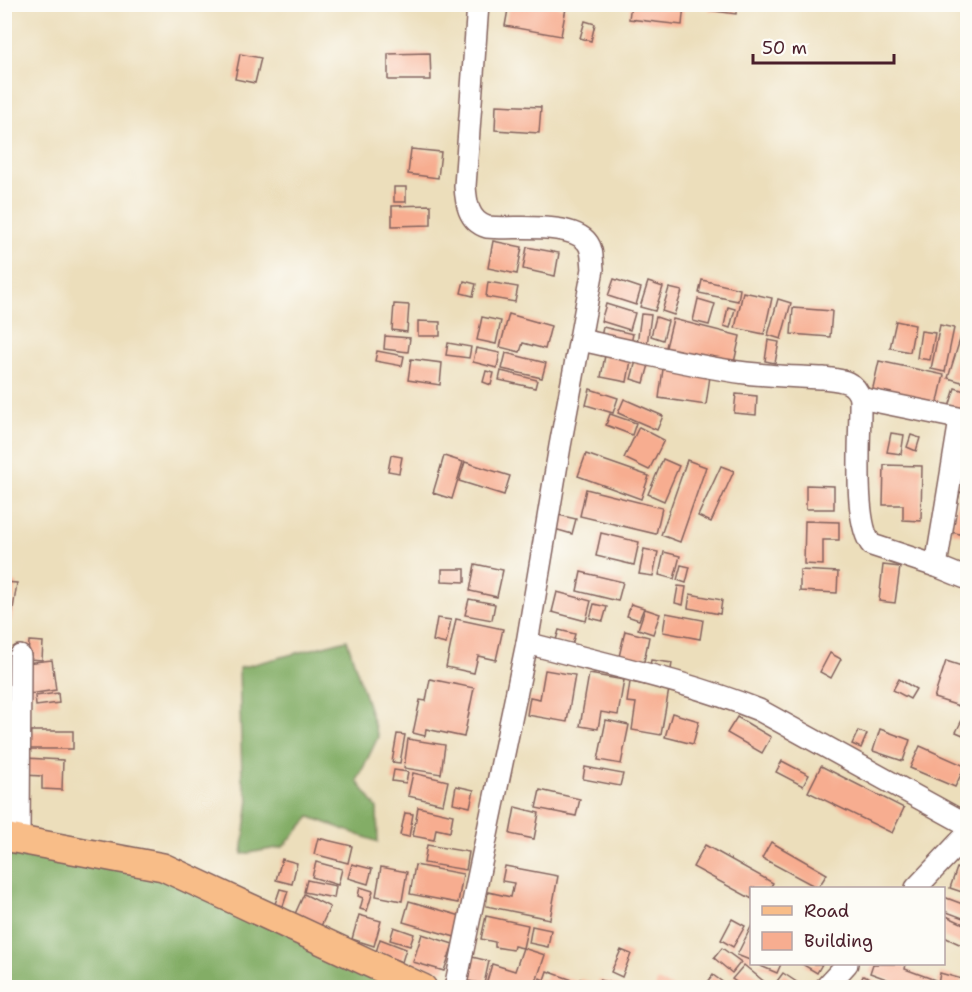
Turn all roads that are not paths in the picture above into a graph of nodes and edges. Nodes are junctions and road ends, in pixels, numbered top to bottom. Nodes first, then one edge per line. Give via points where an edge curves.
1 (478, 4) edge
2 (580, 340) junction
3 (860, 398) junction
4 (964, 420) edge
5 (936, 566) junction
6 (968, 579) edge
7 (527, 643) junction
8 (20, 656) dead end
9 (968, 825) edge
10 (968, 833) edge
11 (12, 837) edge
12 (917, 887) edge
13 (845, 965) edge
14 (423, 987) edge
15 (455, 987) edge
16 (825, 987) edge

1 - 2 street via 466,202 474,219 482,225 561,230 579,234 587,242 593,269
2 - 3 street via 736,371 837,380 852,384
2 - 7 street
3 - 4 street
3 - 5 street via 860,496 867,540
4 - 5 street
5 - 6 street
7 - 9 street via 664,679 759,710
7 - 15 street
8 - 11 street
10 - 12 street
11 - 14 main road via 163,867
13 - 16 street

